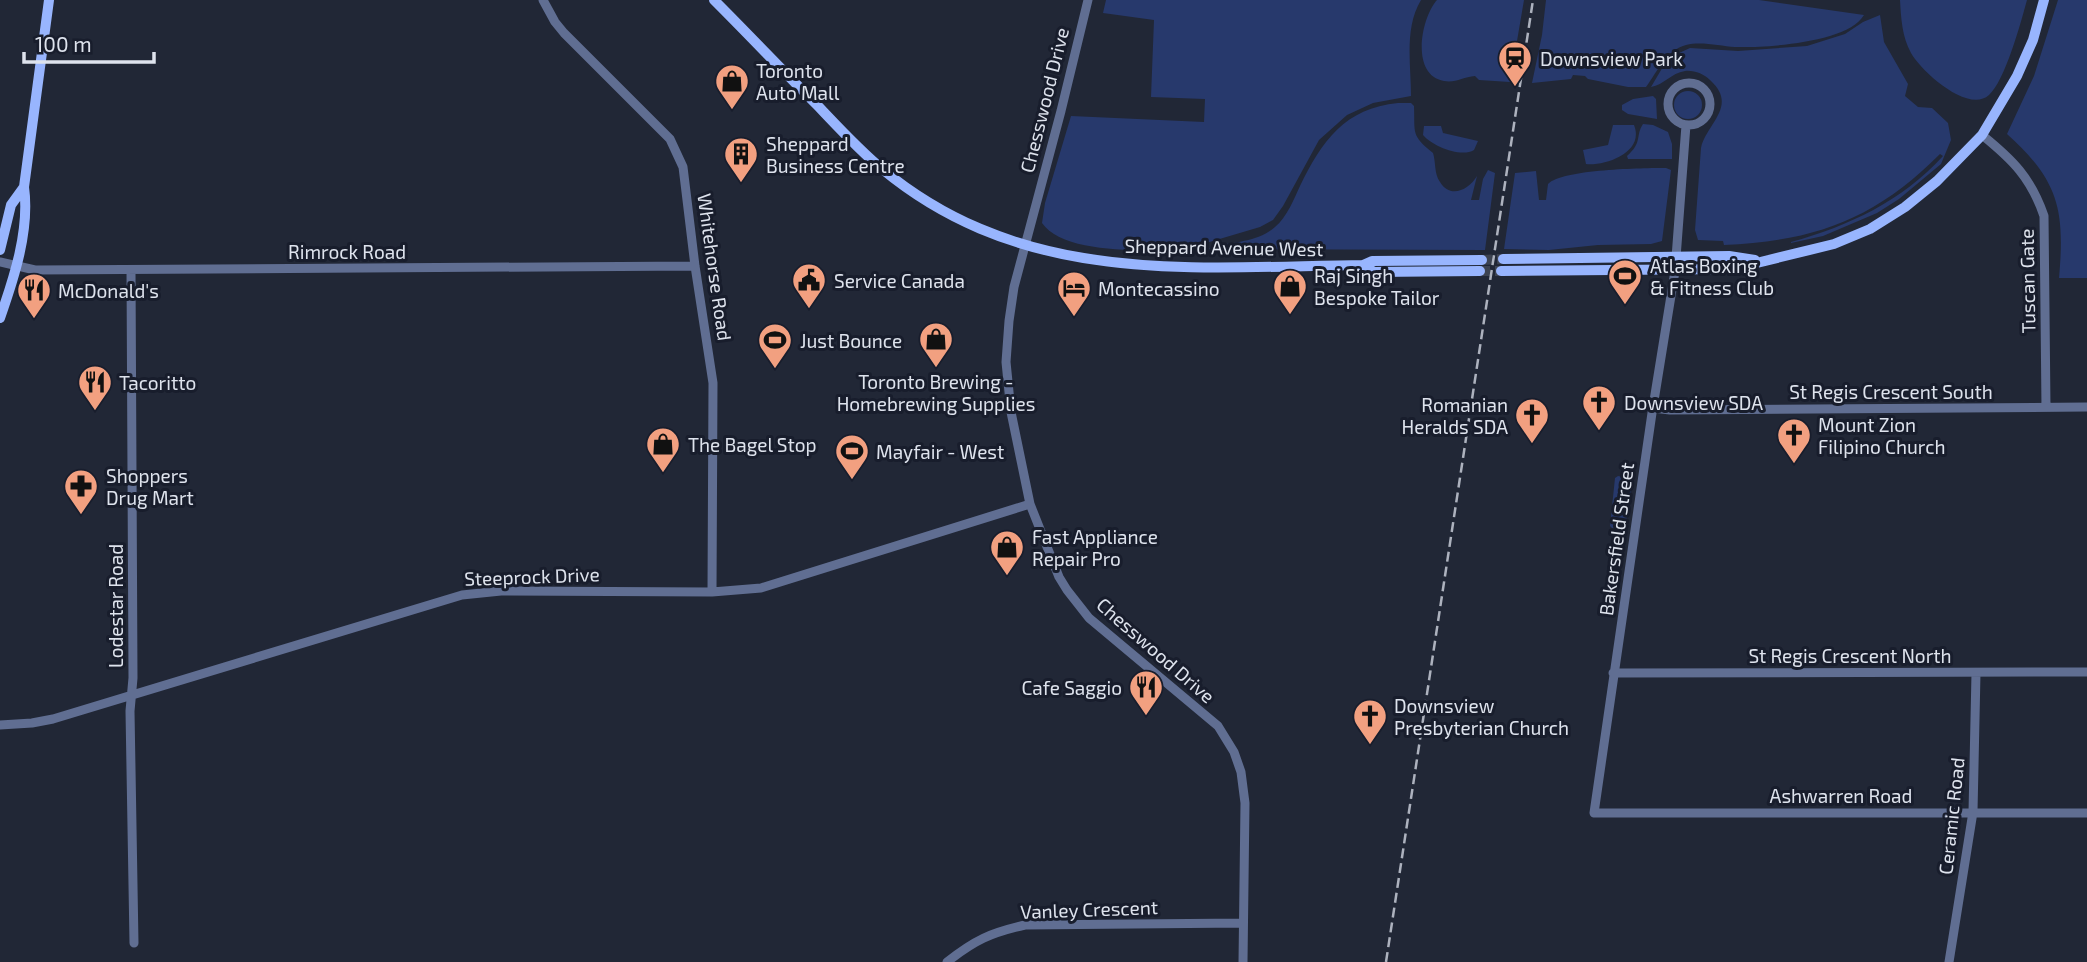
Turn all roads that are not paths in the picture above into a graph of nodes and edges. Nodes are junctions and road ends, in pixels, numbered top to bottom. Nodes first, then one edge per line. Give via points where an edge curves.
1 (50, 0) edge
2 (543, 0) edge
3 (714, 0) edge
4 (1088, 0) edge
5 (2044, 0) edge
6 (1686, 125) junction
7 (1982, 135) junction
8 (24, 187) junction
9 (1024, 246) junction
10 (0, 250) edge
11 (1676, 257) junction
12 (1760, 260) junction
13 (0, 262) edge
14 (695, 266) junction
15 (1481, 266) tunnel mouth
16 (16, 267) junction
17 (131, 270) junction
18 (1675, 271) junction
19 (0, 318) edge
20 (2046, 407) junction
21 (2087, 407) edge
22 (1653, 408) junction
23 (1030, 504) junction
24 (712, 592) junction
25 (2087, 672) edge
26 (1614, 673) junction
27 (1976, 673) junction
28 (131, 695) junction
29 (0, 725) edge
30 (1594, 813) joint
31 (1973, 813) junction
32 (2087, 813) edge
33 (1242, 923) junction
34 (134, 943) dead end
35 (947, 962) edge
36 (1243, 962) edge
37 (1949, 962) edge

1 - 8 main road
2 - 14 street, Whitehorse Road via 564,33 676,149 687,188
3 - 9 main road, Sheppard Avenue West via 882,169 948,214
4 - 9 street, Chesswood Drive
5 - 7 main road via 2017,76
6 - 6 street via 1700,122 1709,110 1704,90 1691,84 1677,87 1668,106 1673,118
6 - 11 street, Bakersfield Street
7 - 12 main road via 1937,181 1870,229 1795,255
7 - 20 street, Tuscan Gate via 2024,174 2044,216
8 - 10 main road via 11,205
8 - 16 main road via 27,208
9 - 15 main road, Sheppard Avenue West via 1094,261 1174,267 1363,265 1372,261
9 - 23 street, Chesswood Drive via 1006,362
11 - 12 main road
11 - 18 street, Bakersfield Street
11 - 18 main road via 1502,265
12 - 18 main road via 1732,269
13 - 16 street, Rimrock Road
14 - 17 street, Rimrock Road
14 - 24 street, Whitehorse Road via 713,383
16 - 17 street, Rimrock Road
16 - 19 main road
17 - 28 street, Lodestar Road
18 - 22 street, Bakersfield Street
20 - 21 street, St Regis Crescent South
20 - 22 street, St Regis Crescent South
22 - 26 street, Bakersfield Street
23 - 24 street, Steeprock Drive via 775,584
23 - 33 street, Chesswood Drive via 1059,576 1083,612 1218,726 1234,752 1245,803
24 - 28 street, Steeprock Drive via 470,593
25 - 27 street, St Regis Crescent North
26 - 27 street, St Regis Crescent North
26 - 30 street, Bakersfield Street
27 - 31 street, Ceramic Road
28 - 29 street, Steeprock Drive via 53,719
28 - 34 street, Lodestar Road
30 - 31 street, Ashwarren Road
31 - 32 street, Ashwarren Road
31 - 37 street, Ceramic Road
33 - 35 street, Vanley Crescent via 1026,925 996,931
33 - 36 street, Chesswood Drive

